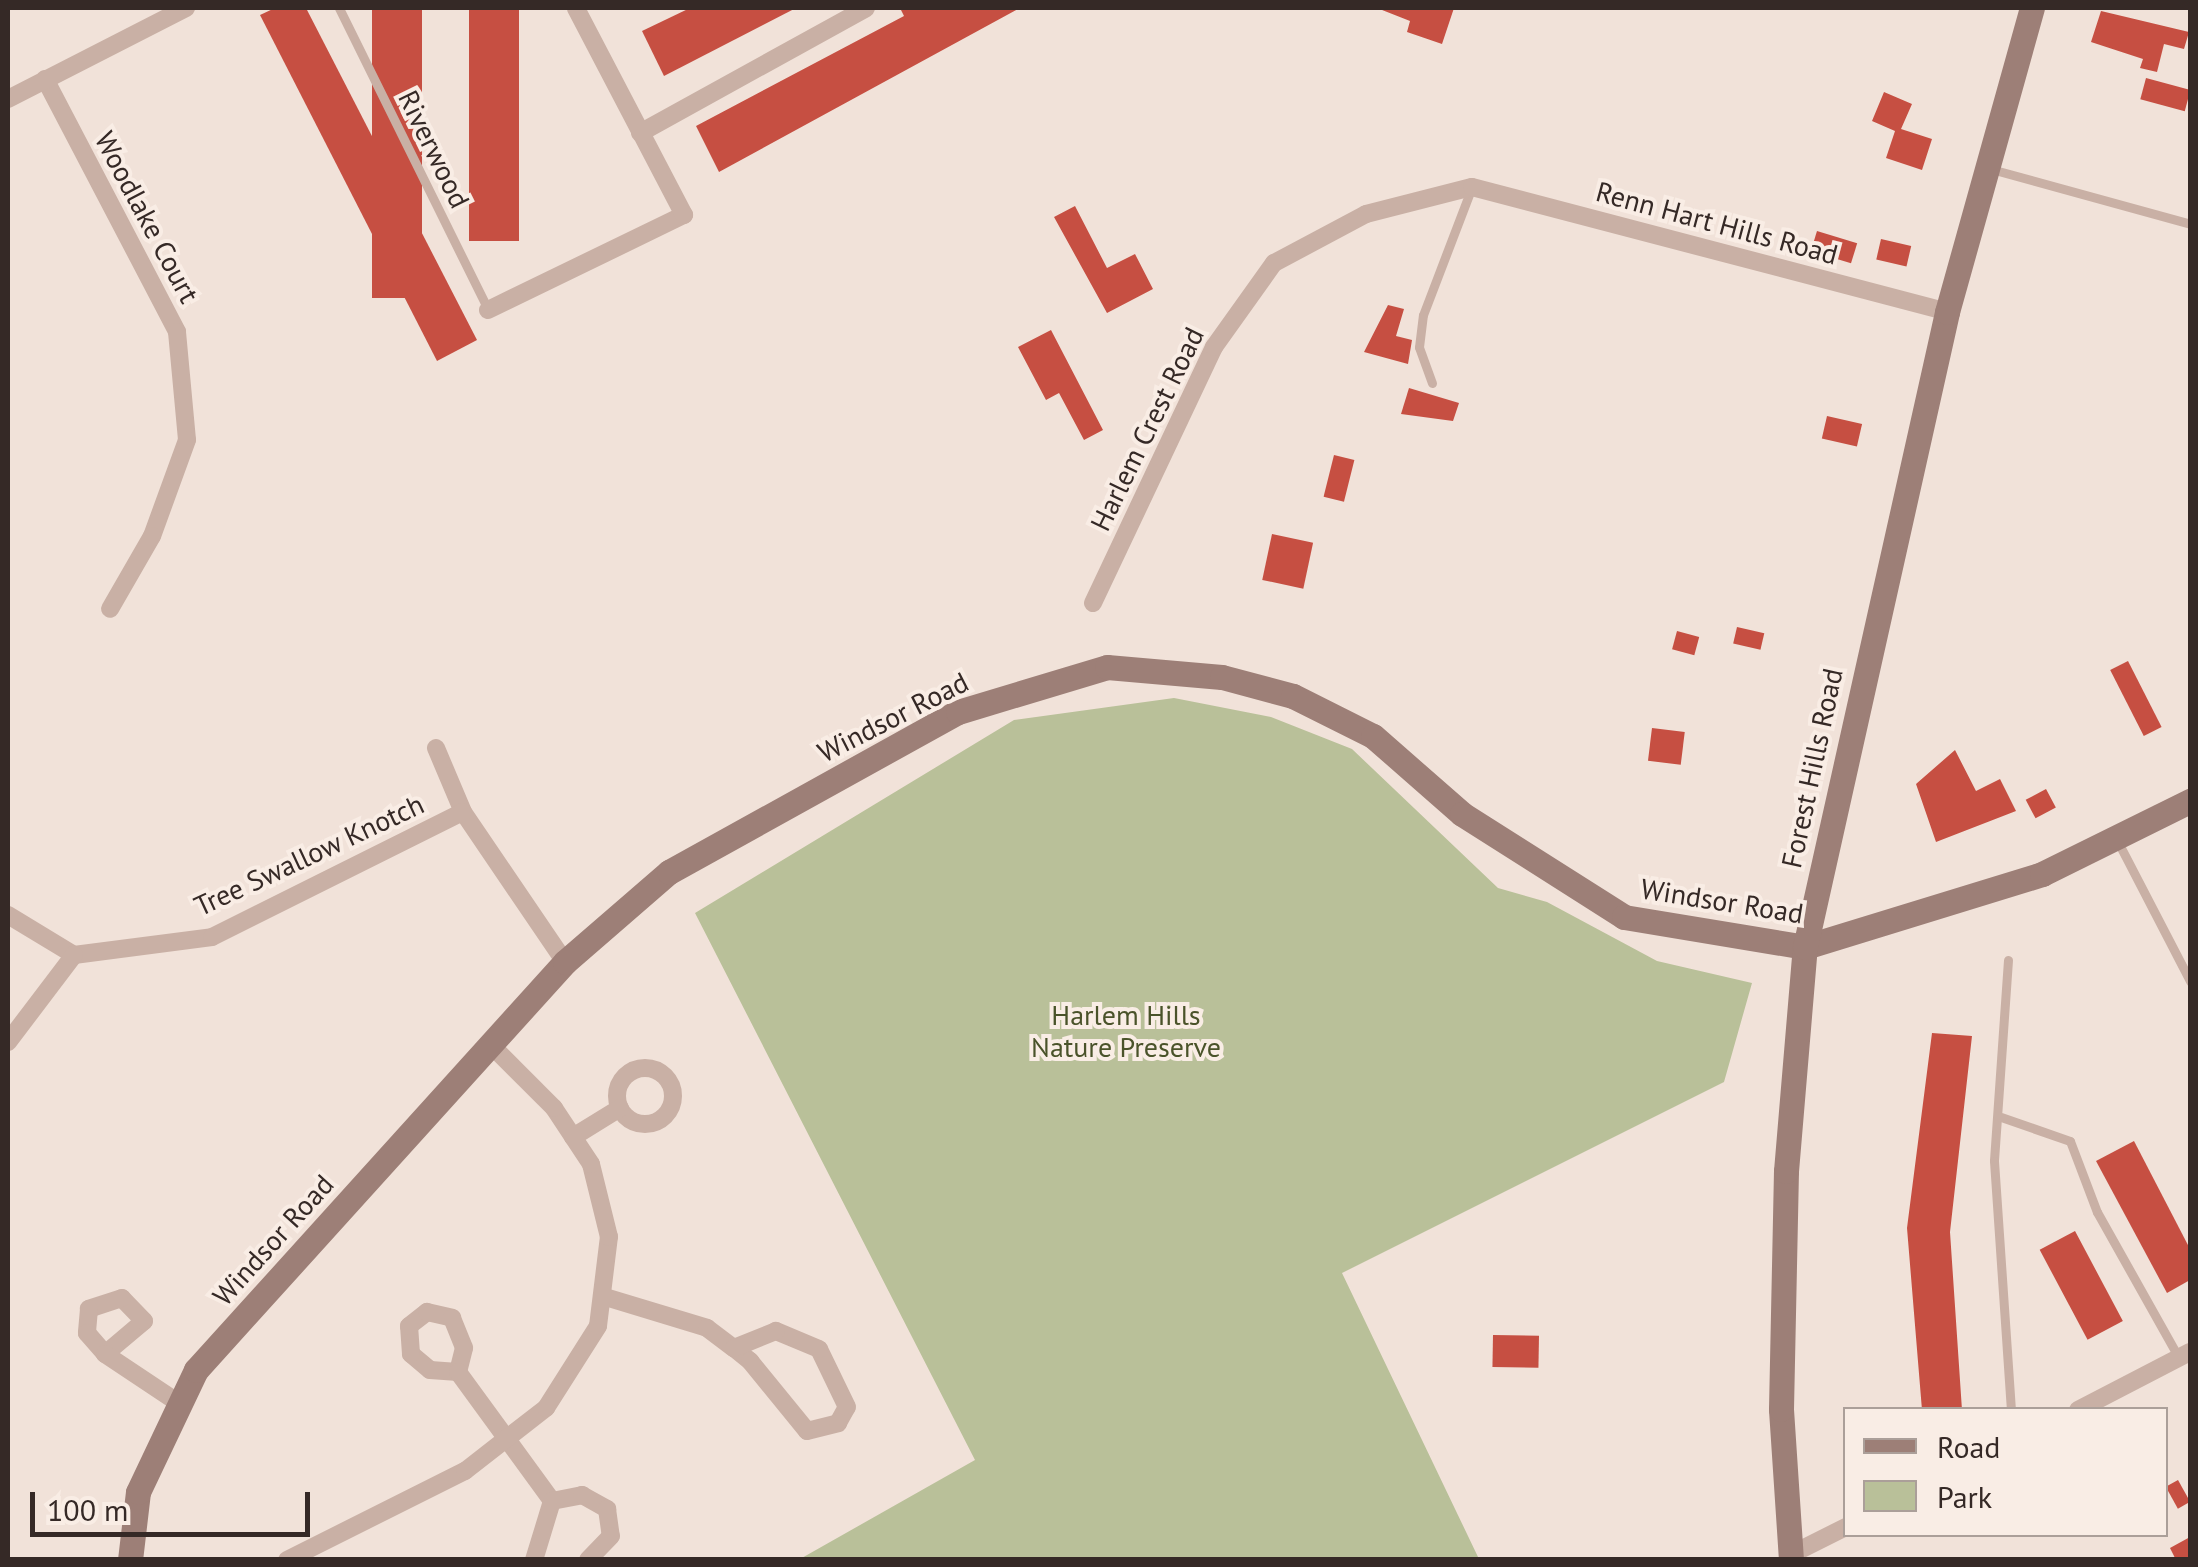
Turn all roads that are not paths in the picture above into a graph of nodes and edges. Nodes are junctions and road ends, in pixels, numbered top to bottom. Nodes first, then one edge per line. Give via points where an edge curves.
1 (186, 8) edge
2 (339, 8) edge
3 (576, 8) edge
4 (866, 8) edge
5 (2032, 8) edge
6 (45, 80) junction
7 (8, 99) edge
8 (640, 133) junction
9 (1987, 168) junction
10 (1472, 187) junction
11 (2190, 224) edge
12 (488, 310) joint
13 (1947, 312) junction
14 (1432, 383) dead end
15 (1093, 603) dead end
16 (110, 609) dead end
17 (436, 748) dead end
18 (2190, 802) edge
19 (464, 812) junction
20 (2117, 839) junction
21 (8, 915) edge
22 (1805, 948) junction
23 (74, 955) junction
24 (2008, 960) dead end
25 (565, 962) junction
26 (2190, 981) edge
27 (8, 1042) edge
28 (490, 1044) junction
29 (620, 1108) dead end
30 (2001, 1116) junction
31 (573, 1137) junction
32 (602, 1296) junction
33 (734, 1348) junction
34 (106, 1354) dead end
35 (2185, 1355) edge
36 (458, 1372) dead end
37 (174, 1400) junction
38 (2011, 1407) edge
39 (2084, 1407) edge
40 (501, 1442) junction
41 (552, 1501) junction
42 (1843, 1529) edge
43 (1790, 1558) edge
44 (288, 1559) edge
45 (130, 1560) edge
46 (534, 1560) edge
47 (588, 1560) edge

1 - 6 street
2 - 12 lane, Riverwood
3 - 8 street
4 - 8 street
5 - 9 street, Forest Hills Road
6 - 7 street
6 - 16 street, Woodlake Court via 176,332 187,440 152,536
8 - 12 street via 684,215
9 - 11 lane
9 - 13 street, Forest Hills Road
10 - 13 street, Renn Hart Hills Road
10 - 14 lane via 1423,315 1419,347
10 - 15 street, Harlem Crest Road via 1366,214 1274,262 1214,347
13 - 22 street, Forest Hills Road
17 - 19 street
18 - 20 street, Windsor Road
19 - 23 street, Tree Swallow Knotch via 212,937
19 - 25 street
20 - 22 street, Windsor Road via 2008,886
20 - 26 lane
21 - 23 street
22 - 25 street, Windsor Road via 1624,917 1462,814 1373,736 1292,696 1207,675 1107,666 958,712 669,872
22 - 43 street, Forest Hills Road via 1786,1171 1781,1409
23 - 27 street
24 - 30 lane
25 - 28 street, Windsor Road
28 - 31 street
28 - 37 street, Windsor Road
29 - 31 street
30 - 35 lane via 2070,1141 2097,1212
30 - 38 lane via 1994,1178
31 - 32 street via 591,1164 608,1238
32 - 33 street via 707,1328
32 - 40 street via 598,1326 546,1408
33 - 33 street via 807,1431 838,1423 847,1406 819,1349 776,1331
34 - 37 street
35 - 39 street
36 - 40 street
37 - 45 street, Windsor Road via 138,1492
40 - 41 street
40 - 44 street via 464,1471
41 - 46 street
41 - 47 street via 582,1495 607,1509 612,1536
42 - 43 street

